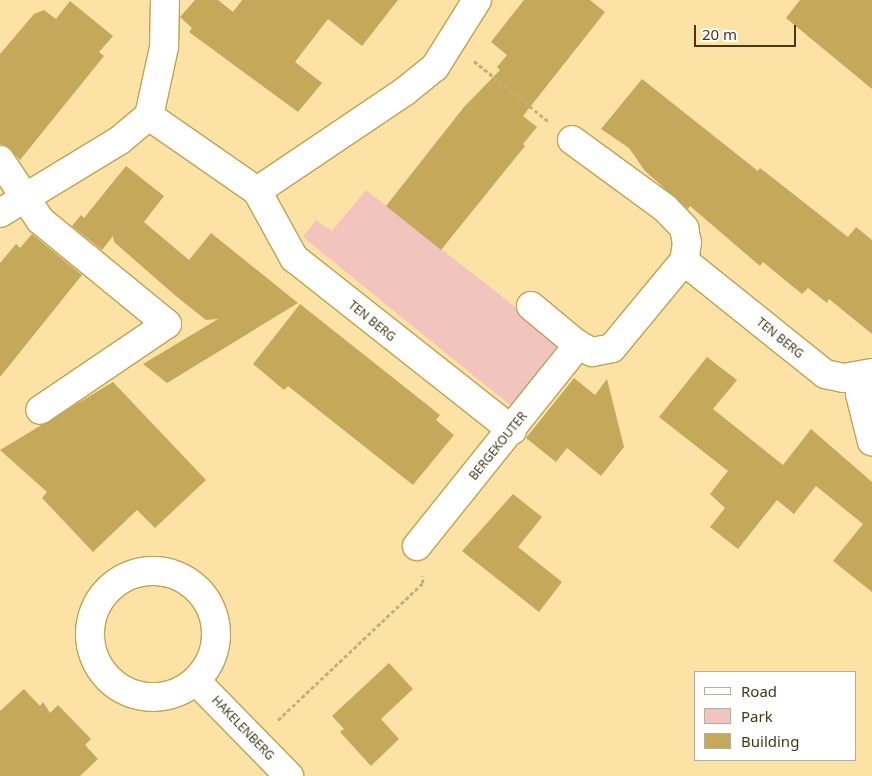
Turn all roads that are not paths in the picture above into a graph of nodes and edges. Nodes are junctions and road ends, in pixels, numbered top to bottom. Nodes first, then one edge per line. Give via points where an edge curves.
1 (165, 0) edge
2 (477, 0) edge
3 (149, 116) junction
4 (572, 140) road end
5 (0, 160) edge
6 (257, 191) junction
7 (24, 200) junction
8 (0, 213) edge
9 (684, 260) junction
10 (531, 306) dead end
11 (578, 345) junction
12 (866, 374) edge
13 (40, 410) dead end
14 (512, 430) junction
15 (872, 442) edge
16 (417, 546) road end
17 (196, 681) junction
18 (289, 776) edge

1 - 3 street via 164,47
2 - 6 street via 435,67 404,92
3 - 6 street, TEN BERG
3 - 7 street via 120,140
4 - 9 street via 665,208 684,228 687,243
5 - 7 street
6 - 14 street, TEN BERG via 294,258
7 - 8 street
7 - 13 street via 40,220 168,324
9 - 11 street via 612,348 592,352
9 - 12 street, TEN BERG via 825,374 844,378
10 - 11 street
11 - 14 street, BERGEKOUTER
12 - 15 street, TEN BERG via 860,394
14 - 16 street, BERGEKOUTER
17 - 17 street via 214,650 216,636 213,614 203,595 187,581 167,573 142,572 121,579 106,592 94,610 90,630 92,652 108,679 126,692 156,698 178,693
17 - 18 street, HAKELENBERG

